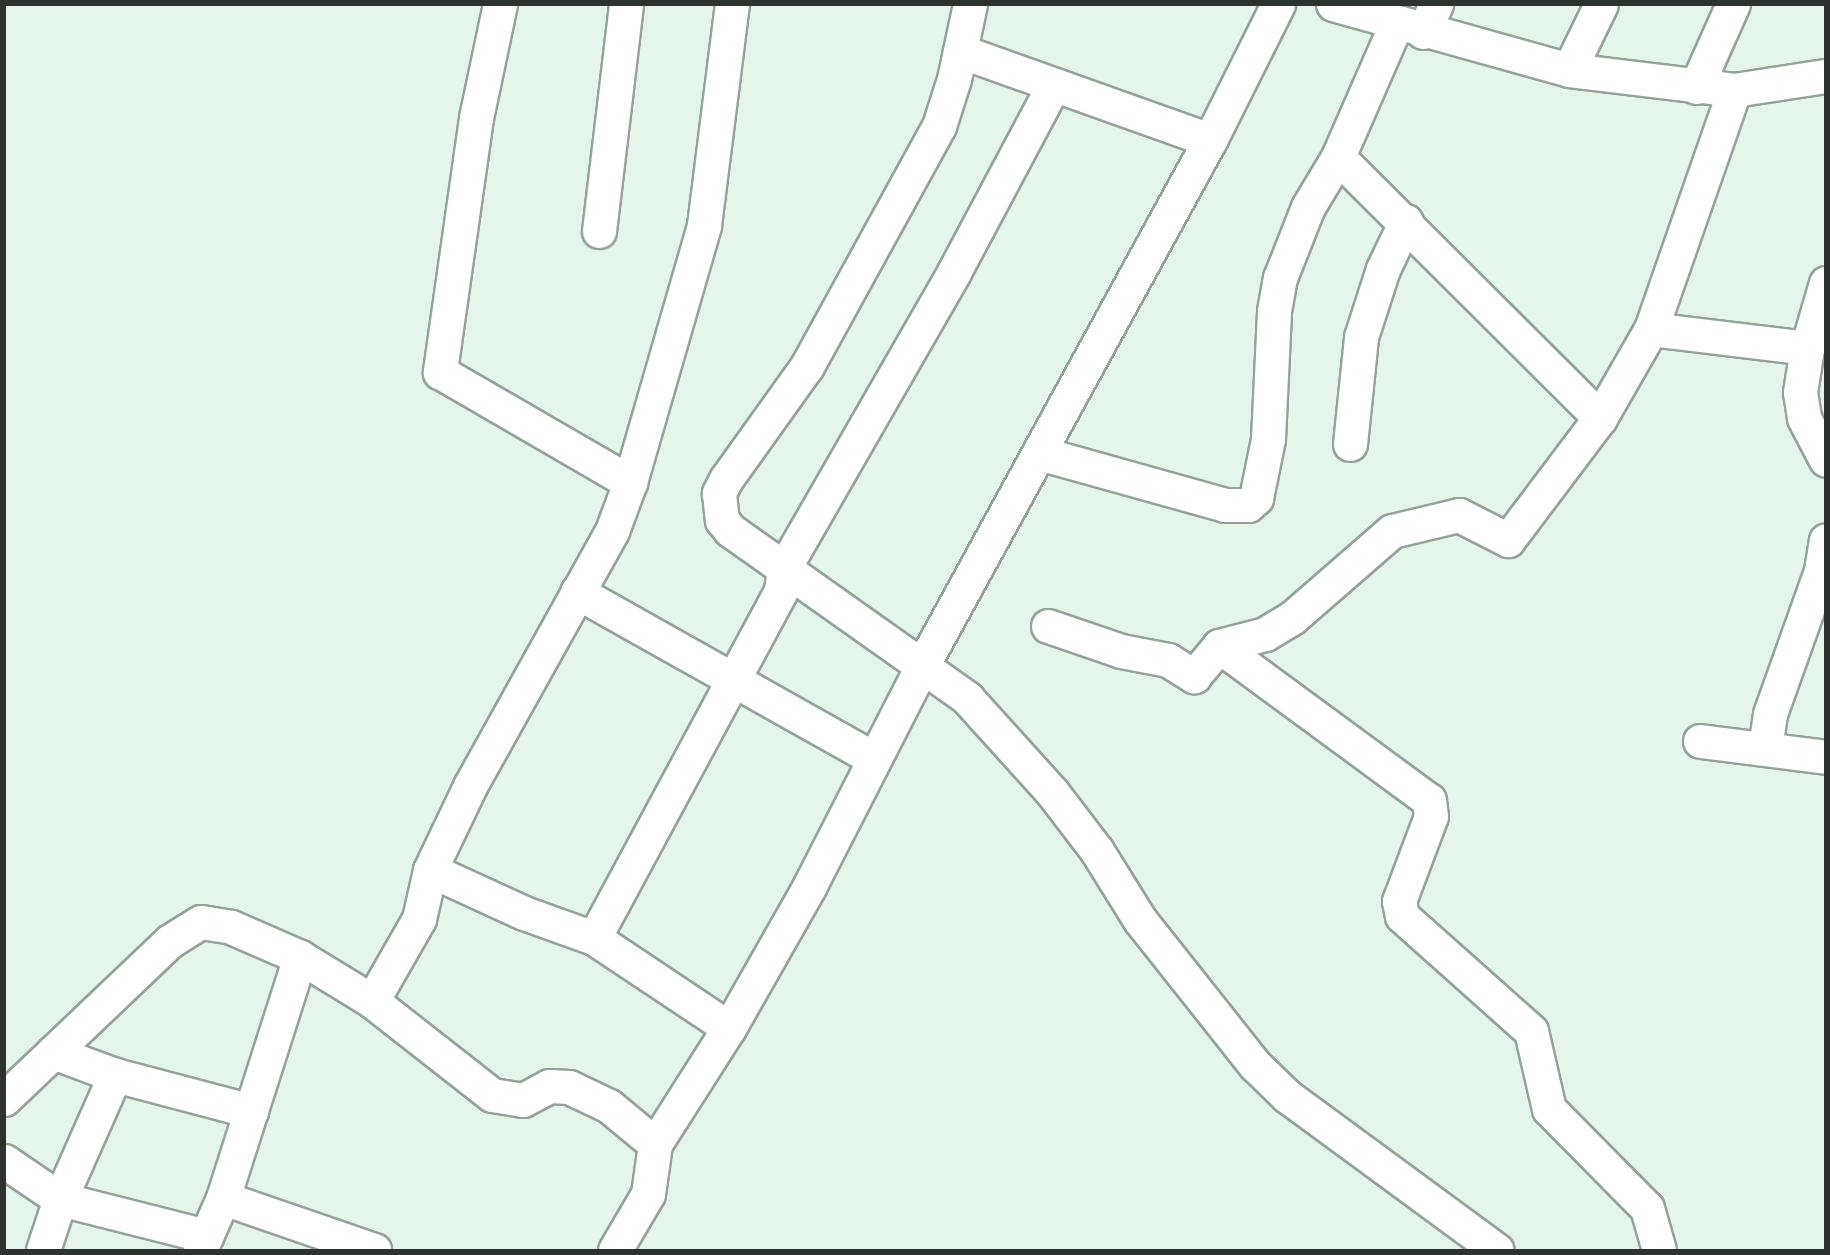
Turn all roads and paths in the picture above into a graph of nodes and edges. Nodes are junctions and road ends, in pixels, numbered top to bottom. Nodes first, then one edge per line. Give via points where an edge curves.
1 (500, 4) edge
2 (626, 4) edge
3 (732, 4) edge
4 (970, 4) edge
5 (1278, 4) edge
6 (1333, 4) edge
7 (1601, 4) edge
8 (1733, 4) edge
9 (1418, 20) edge
10 (960, 51) junction
11 (1569, 70) junction
12 (1826, 76) edge
13 (1053, 86) junction
14 (1696, 87) junction
15 (1734, 90) junction
16 (1210, 140) junction
17 (1338, 157) junction
18 (1406, 221) junction
19 (599, 231) dead end
20 (1826, 283) edge
21 (1651, 328) junction
22 (1807, 348) junction
23 (1600, 418) junction
24 (1350, 444) dead end
25 (1039, 453) junction
26 (1826, 459) edge
27 (630, 482) junction
28 (1826, 540) edge
29 (784, 568) junction
30 (577, 592) junction
31 (1048, 626) dead end
32 (1219, 646) junction
33 (922, 666) junction
34 (733, 678) junction
35 (1700, 741) dead end
36 (1765, 749) junction
37 (1826, 757) edge
38 (874, 759) junction
39 (430, 870) junction
40 (594, 938) junction
41 (300, 957) junction
42 (372, 1001) junction
43 (729, 1028) junction
44 (53, 1052) junction
45 (115, 1075) junction
46 (4, 1099) edge
47 (252, 1111) junction
48 (655, 1144) junction
49 (4, 1161) edge
50 (223, 1198) junction
51 (60, 1199) junction
52 (203, 1243) edge
53 (43, 1251) edge
54 (374, 1251) edge
55 (615, 1251) edge
56 (1497, 1251) edge
57 (1659, 1251) edge

1 - 27 street via 476,118 440,372
2 - 19 street
3 - 27 street via 704,225
4 - 10 street
5 - 16 street
6 - 9 street
7 - 11 street
8 - 14 street
9 - 11 street
9 - 17 street
10 - 13 street
10 - 29 street via 939,126 848,295 807,366 719,493 718,507 730,530
11 - 14 street
12 - 15 street
13 - 16 street via 1135,110
13 - 29 street via 954,272
14 - 15 street
15 - 21 street
16 - 25 street
17 - 18 street
17 - 25 street via 1308,207 1280,278 1274,311 1268,439 1256,498 1248,505 1225,505
18 - 23 street
18 - 24 street via 1383,269 1361,337
20 - 22 street
21 - 22 street
21 - 23 street
22 - 26 street via 1800,392 1804,418
23 - 32 street via 1508,540 1459,514 1404,526 1378,540 1317,599 1278,627
25 - 33 street
27 - 30 street via 612,531
28 - 36 street via 1821,571 1770,714
29 - 33 street
29 - 34 street via 781,590
30 - 34 street
30 - 39 street via 470,786
31 - 32 street via 1121,651 1168,660 1194,676
32 - 57 street via 1429,800 1431,816 1399,901 1402,916 1531,1031 1550,1110 1647,1208
33 - 38 street
33 - 56 street via 983,714 1052,792 1168,958 1255,1065 1287,1096
34 - 38 street
34 - 40 street
35 - 36 street
36 - 37 street
38 - 43 street via 809,887
39 - 40 street via 524,913
39 - 42 street via 419,919
40 - 43 street
41 - 42 street
41 - 44 street via 231,927 201,922 170,941
41 - 47 street
42 - 48 street via 492,1095 522,1100 549,1086 568,1087 609,1106
43 - 48 street
44 - 45 street
44 - 46 street
45 - 47 street
45 - 51 street
47 - 50 street
48 - 55 street via 648,1194
49 - 51 street
50 - 52 street
50 - 54 street
51 - 52 street
51 - 53 street

